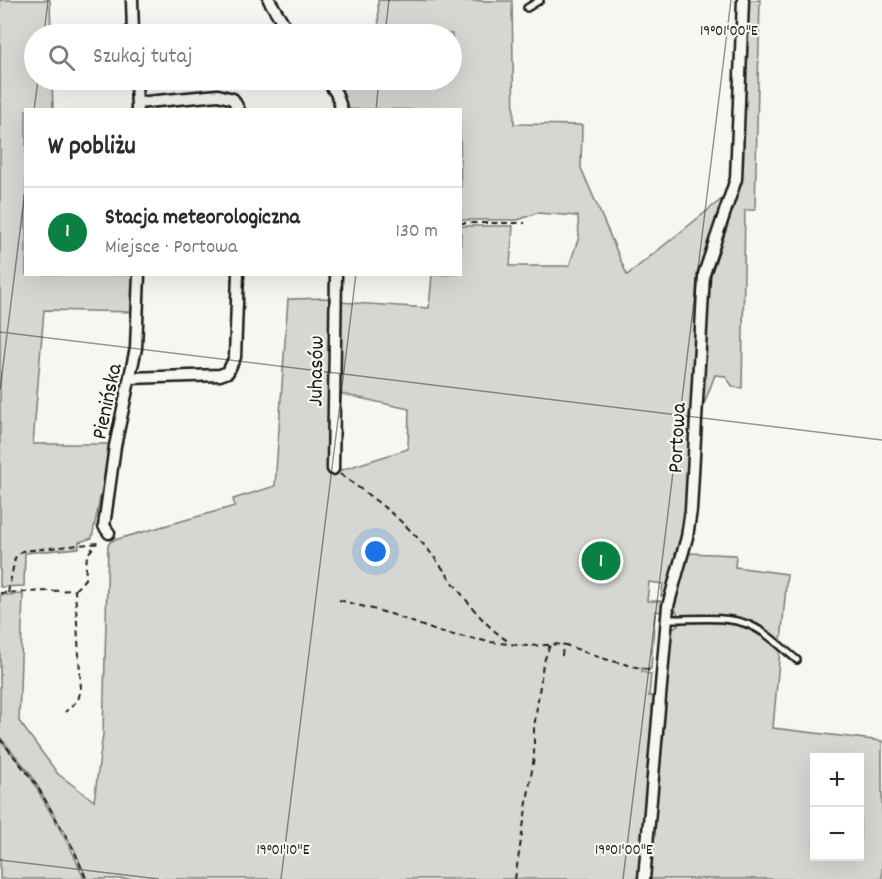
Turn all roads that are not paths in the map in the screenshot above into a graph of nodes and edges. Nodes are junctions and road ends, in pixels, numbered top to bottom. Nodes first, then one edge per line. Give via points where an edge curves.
1 (132, 0) edge
2 (269, 0) edge
3 (540, 0) edge
4 (743, 0) edge
5 (527, 8) dead end
6 (133, 24) edge
7 (284, 24) edge
8 (136, 90) edge
9 (334, 90) edge
10 (137, 106) edge
11 (238, 108) edge
12 (341, 108) edge
13 (139, 276) edge
14 (237, 276) edge
15 (336, 276) edge
16 (130, 378) junction
17 (333, 469) road end
18 (109, 533) road end
19 (666, 619) junction
20 (797, 660) dead end
21 (644, 879) edge

1 - 6 street
2 - 7 street
3 - 5 lane
4 - 19 street, Portowa via 736,179 705,274 691,510
8 - 10 street
9 - 12 street
10 - 11 street via 218,95 232,99
13 - 16 street, Pienińska via 136,348
14 - 16 street via 235,357 228,372
15 - 17 street, Juhasów
16 - 18 street, Pienińska via 115,446 104,526
19 - 20 lane via 735,620 769,636
19 - 21 street, Portowa

